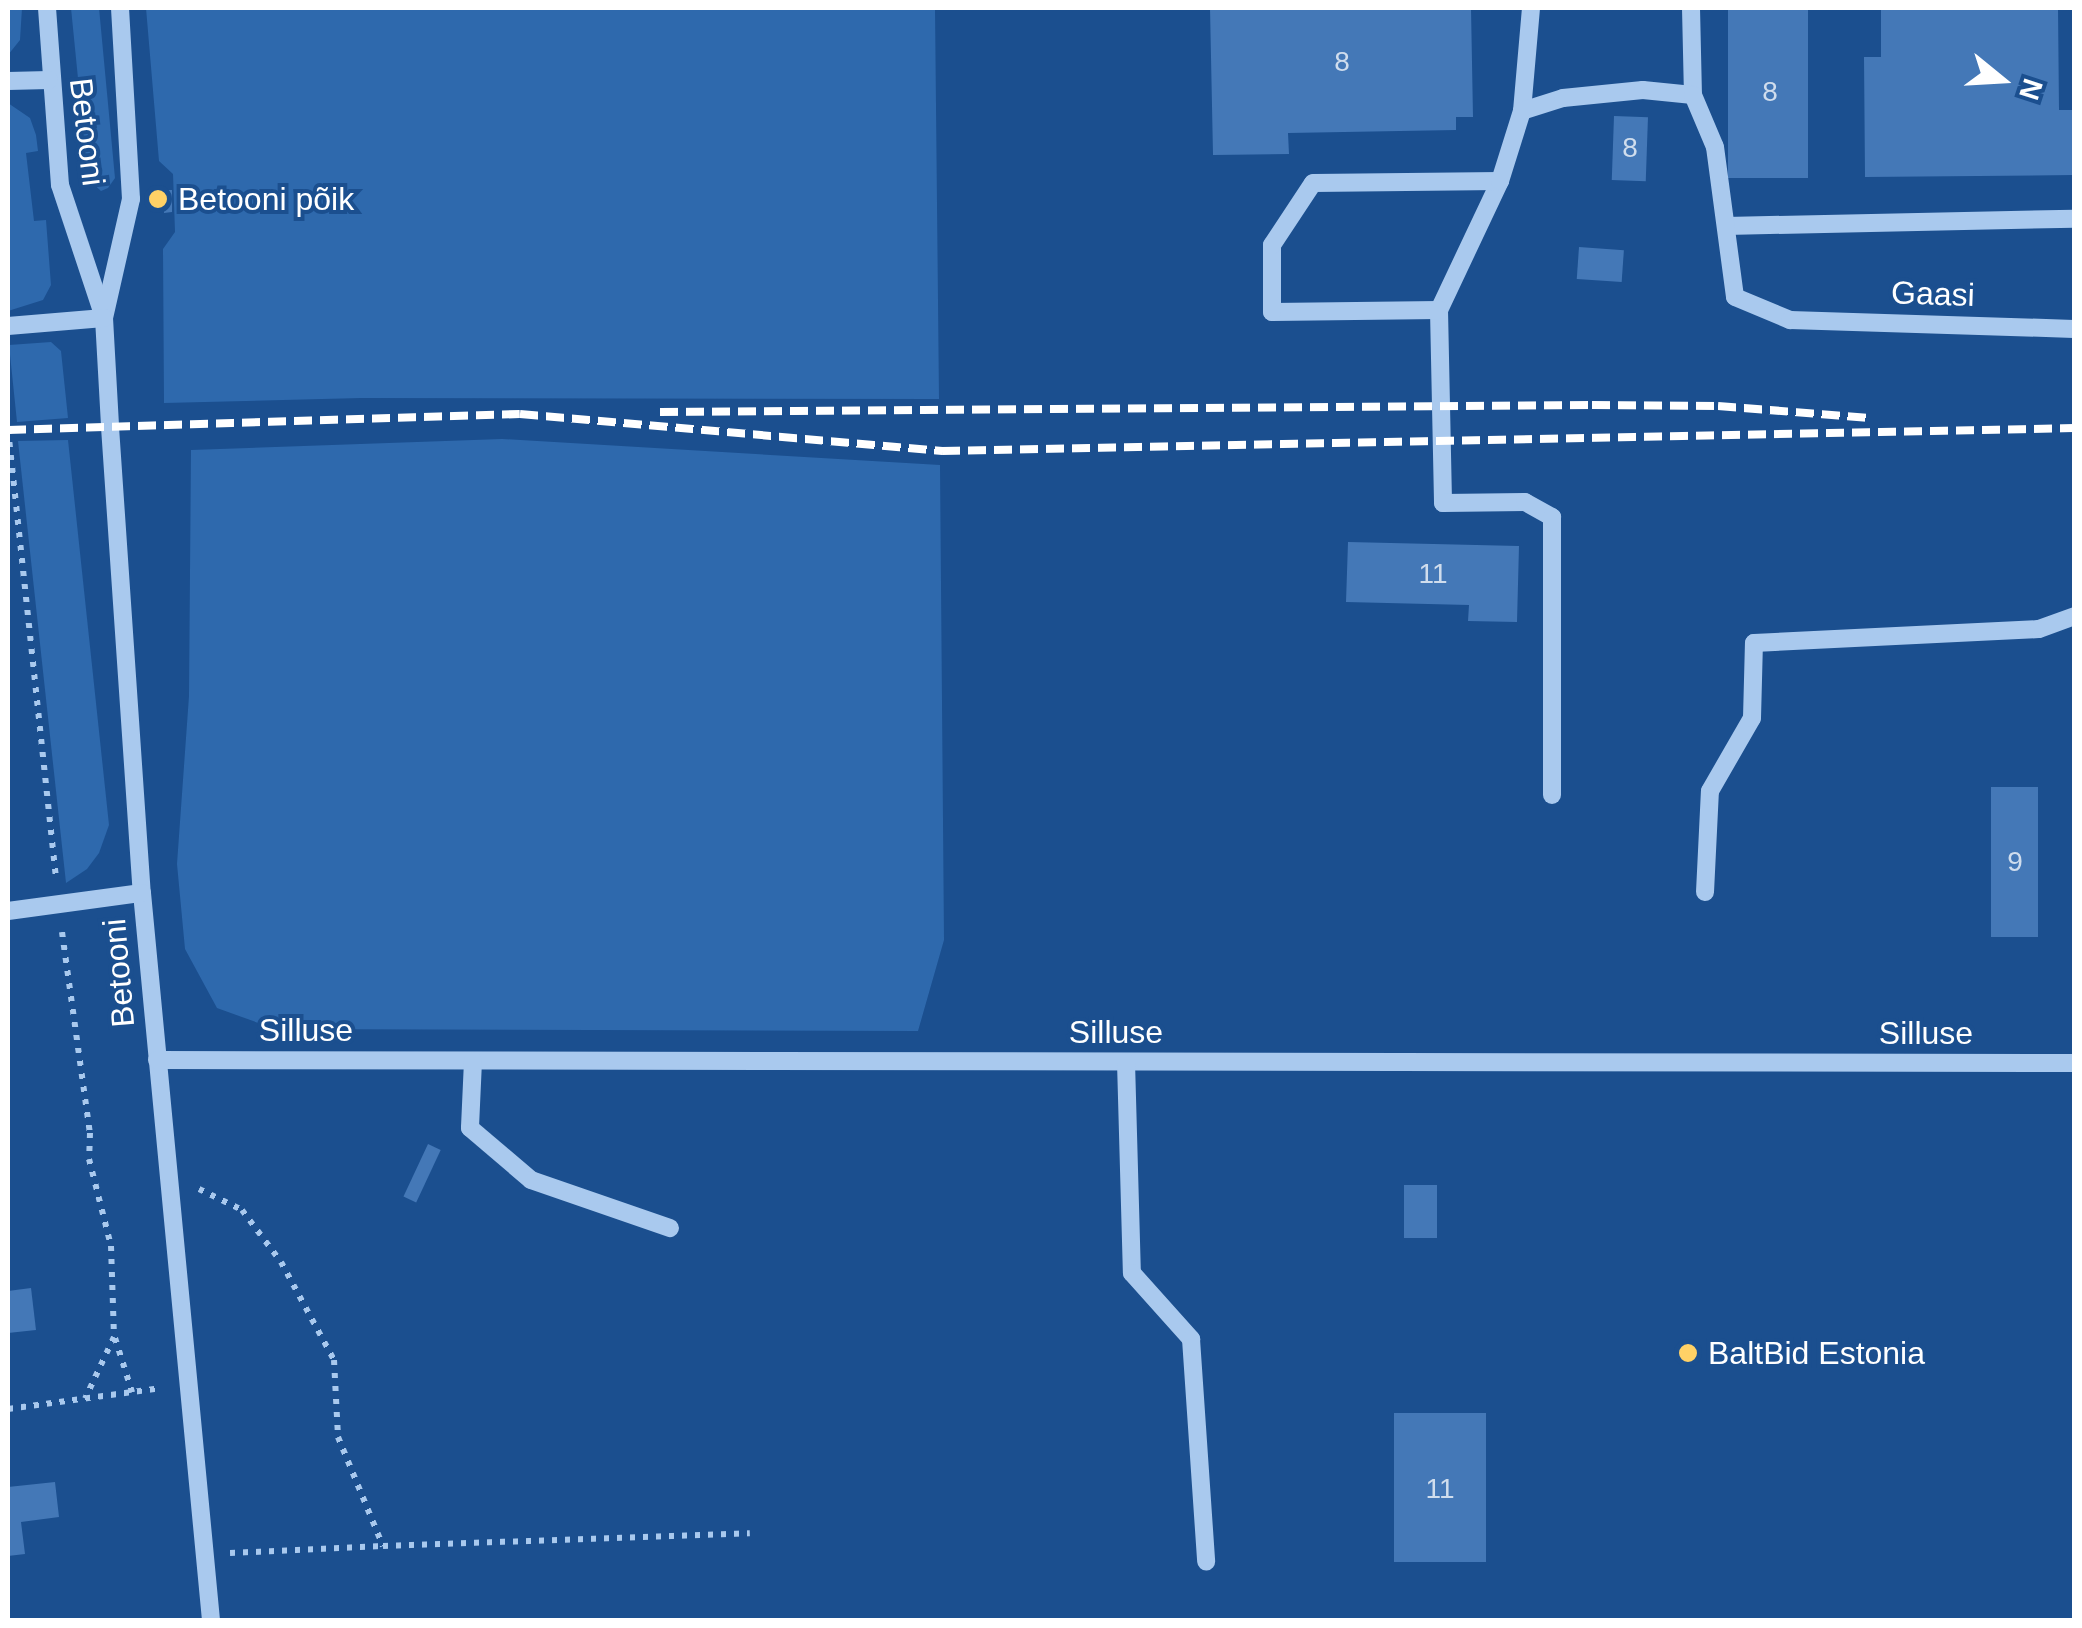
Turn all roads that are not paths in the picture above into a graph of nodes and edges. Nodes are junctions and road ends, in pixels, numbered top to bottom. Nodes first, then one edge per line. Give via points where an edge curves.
1 (47, 8) edge
2 (120, 8) edge
3 (1530, 8) edge
4 (1691, 8) edge
5 (49, 80) junction
6 (8, 82) edge
7 (1693, 95) junction
8 (1522, 111) junction
9 (1500, 182) junction
10 (2074, 219) edge
11 (1726, 226) junction
12 (1439, 310) junction
13 (104, 318) junction
14 (8, 326) edge
15 (2074, 328) edge
16 (2074, 616) edge
17 (1552, 795) dead end
18 (1706, 892) dead end
19 (142, 894) junction
20 (8, 911) edge
21 (157, 1060) junction
22 (473, 1061) junction
23 (1126, 1062) junction
24 (2074, 1063) edge
25 (670, 1228) dead end
26 (1206, 1561) dead end
27 (211, 1620) edge

1 - 5 street, Betooni
2 - 13 street, Betooni via 132,199
3 - 8 street
4 - 7 street
5 - 6 street
5 - 13 street, Betooni via 60,185
7 - 8 street via 1643,90 1563,98
7 - 11 street via 1715,147
8 - 9 street
9 - 12 street
9 - 12 street via 1313,183 1272,245 1272,312
10 - 11 street
11 - 15 street, Gaasi via 1736,297 1790,320
12 - 17 street via 1443,503 1526,502 1552,518
13 - 14 street
13 - 19 street, Betooni
16 - 18 street via 2038,629 1754,643 1752,718 1710,791
19 - 20 street
19 - 21 street, Betooni
21 - 22 street, Silluse
21 - 27 street, Betooni
22 - 23 street, Silluse
22 - 25 street via 470,1128 531,1180
23 - 24 street, Silluse
23 - 26 street via 1132,1273 1191,1338

